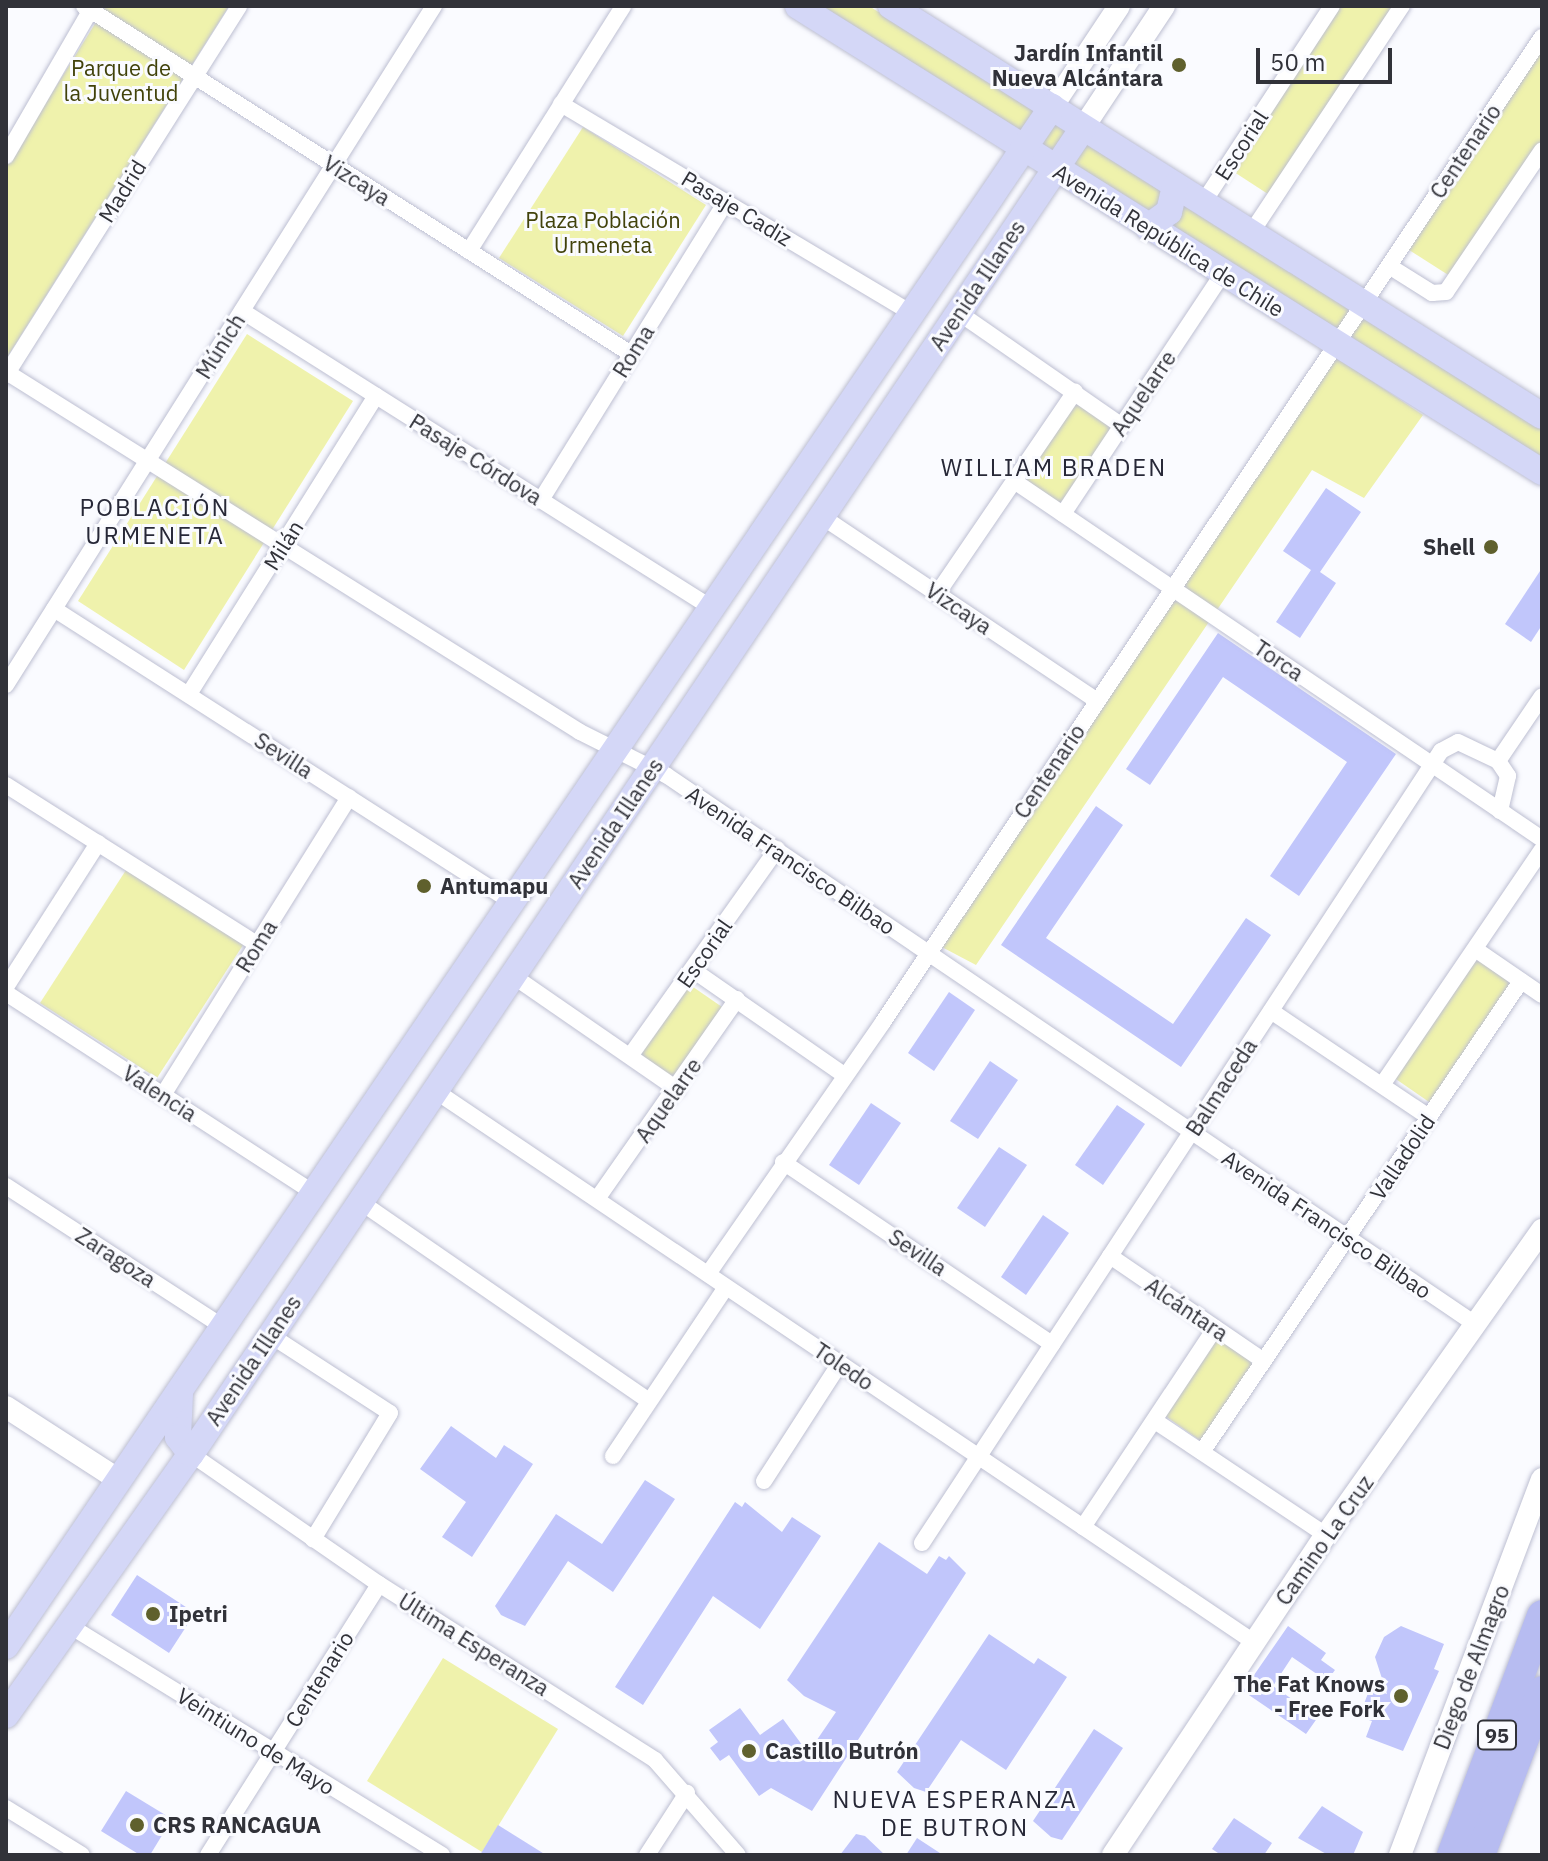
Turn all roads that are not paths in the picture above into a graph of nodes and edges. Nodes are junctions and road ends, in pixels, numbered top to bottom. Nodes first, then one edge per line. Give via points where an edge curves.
1 (239, 6) edge
2 (434, 6) edge
3 (623, 6) edge
4 (798, 6) edge
5 (1119, 6) edge
6 (1164, 6) edge
7 (1332, 6) edge
8 (1402, 6) edge
9 (89, 7) edge
10 (901, 9) edge
11 (1542, 37) edge
12 (194, 76) junction
13 (561, 104) junction
14 (1052, 107) junction
15 (1083, 128) junction
16 (1023, 149) junction
17 (1542, 150) edge
18 (6, 156) edge
19 (334, 165) junction
20 (1055, 169) junction
21 (1175, 186) junction
22 (726, 202) junction
23 (1203, 203) junction
24 (1148, 227) junction
25 (1251, 233) junction
26 (469, 251) junction
27 (1389, 266) junction
28 (1223, 273) junction
29 (1364, 304) junction
30 (242, 311) junction
31 (912, 313) junction
32 (959, 313) junction
33 (1336, 344) junction
34 (631, 354) junction
35 (7, 374) edge
36 (1075, 392) junction
37 (376, 396) junction
38 (1539, 406) edge
39 (1121, 425) junction
40 (148, 461) junction
41 (1542, 472) edge
42 (1014, 481) junction
43 (541, 500) junction
44 (1063, 514) junction
45 (821, 516) junction
46 (282, 545) junction
47 (1172, 588) junction
48 (937, 594) junction
49 (710, 607) junction
50 (54, 609) junction
51 (6, 685) edge
52 (189, 694) junction
53 (1542, 696) edge
54 (1096, 700) junction
55 (613, 750) junction
56 (1498, 761) junction
57 (1433, 765) junction
58 (652, 768) junction
59 (6, 785) edge
60 (349, 797) junction
61 (1500, 811) junction
62 (1542, 839) edge
63 (98, 843) junction
64 (777, 849) junction
65 (1542, 850) edge
66 (512, 902) junction
67 (257, 944) junction
68 (1475, 949) junction
69 (926, 952) junction
70 (693, 970) junction
71 (513, 976) junction
72 (1521, 981) junction
73 (6, 990) edge
74 (1542, 995) edge
75 (737, 999) junction
76 (1271, 1011) junction
77 (630, 1056) junction
78 (844, 1075) junction
79 (1382, 1085) junction
80 (677, 1089) junction
81 (434, 1090) junction
82 (163, 1095) junction
83 (1429, 1117) junction
84 (1192, 1132) junction
85 (783, 1162) junction
86 (6, 1186) edge
87 (314, 1193) junction
88 (597, 1199) junction
89 (359, 1201) junction
90 (1542, 1230) edge
91 (1348, 1237) junction
92 (1110, 1256) junction
93 (708, 1274) junction
94 (726, 1287) junction
95 (1475, 1324) junction
96 (225, 1328) junction
97 (1215, 1328) junction
98 (264, 1344) junction
99 (1052, 1344) junction
100 (1264, 1361) junction
101 (840, 1363) junction
102 (180, 1391) junction
103 (649, 1401) junction
104 (6, 1407) edge
105 (1155, 1421) junction
106 (1202, 1452) junction
107 (191, 1454) junction
108 (613, 1456) dead end
109 (979, 1456) junction
110 (1542, 1479) edge
111 (119, 1480) junction
112 (764, 1481) dead end
113 (1083, 1527) junction
114 (1326, 1535) junction
115 (313, 1539) junction
116 (922, 1543) dead end
117 (128, 1544) junction
118 (52, 1578) junction
119 (379, 1584) junction
120 (89, 1599) junction
121 (1542, 1615) edge
122 (70, 1626) junction
123 (10, 1631) edge
124 (1254, 1642) junction
125 (1542, 1691) edge
126 (6, 1715) edge
127 (273, 1751) junction
128 (687, 1793) junction
129 (6, 1808) edge
130 (82, 1855) edge
131 (208, 1855) edge
132 (442, 1855) edge
133 (647, 1855) edge
134 (738, 1855) edge
135 (1113, 1855) edge
136 (1400, 1855) edge
137 (1452, 1855) edge
138 (1480, 1855) edge

1 - 12 street, Madrid
2 - 19 street, Múnich
3 - 13 street
4 - 16 main road, Avenida República de Chile
5 - 14 street, Avenida Illanes
6 - 15 street, Avenida Illanes
7 - 23 street, Escorial
8 - 25 street
9 - 12 street, Vizcaya
9 - 18 street
10 - 14 main road
11 - 27 street, Centenario
12 - 19 street, Vizcaya
12 - 35 street, Madrid
13 - 22 street, Pasaje Cadiz
13 - 26 street
14 - 15 main road
14 - 16 main road, Avenida Illanes
15 - 20 main road, Avenida Illanes
15 - 21 main road
16 - 20 main road, Avenida República de Chile
16 - 31 main road, Avenida Illanes
17 - 27 street via 1446,292 1432,293
19 - 26 street, Vizcaya
19 - 30 street, Múnich
20 - 24 main road, Avenida República de Chile
20 - 32 main road, Avenida Illanes
21 - 23 main road
21 - 24 main road via 1169,212
22 - 31 street, Pasaje Cadiz
22 - 34 street, Roma
23 - 25 main road
24 - 28 main road, Avenida República de Chile
25 - 29 main road
26 - 34 street, Vizcaya
27 - 29 street, Centenario
28 - 33 main road, Avenida República de Chile
28 - 39 street, Aquelarre
29 - 33 street, Centenario
29 - 38 main road
30 - 37 street, Pasaje Córdova
30 - 40 street, Múnich
31 - 49 main road, Avenida Illanes
32 - 36 street
32 - 45 main road, Avenida Illanes
33 - 41 main road, Avenida República de Chile
33 - 47 street, Centenario
34 - 43 street, Roma
35 - 40 street, Avenida Francisco Bilbao
36 - 39 street
36 - 42 street
37 - 43 street, Pasaje Córdova
37 - 46 street, Milán
39 - 44 street, Aquelarre
40 - 46 street, Avenida Francisco Bilbao
40 - 50 street, Múnich
42 - 44 street, Torca
42 - 48 street
43 - 49 street, Pasaje Córdova
44 - 47 street, Torca
45 - 48 street, Vizcaya
45 - 58 main road, Avenida Illanes
46 - 52 street, Milán
46 - 55 street, Avenida Francisco Bilbao
47 - 54 street, Centenario
47 - 57 street, Torca
48 - 54 street, Vizcaya
49 - 55 main road, Avenida Illanes
50 - 51 street, Múnich
50 - 52 street, Sevilla
52 - 60 street, Sevilla
53 - 56 street
54 - 69 street, Centenario
55 - 58 street, Avenida Francisco Bilbao
55 - 66 main road, Avenida Illanes
56 - 57 street, Balmaceda via 1458,742 1447,744
56 - 61 street via 1508,776
57 - 61 street, Torca
57 - 76 street, Balmaceda
58 - 64 street, Avenida Francisco Bilbao
58 - 71 main road, Avenida Illanes
59 - 63 street
60 - 66 street, Sevilla
60 - 67 street, Roma
61 - 62 street, Torca
63 - 67 street
63 - 73 street
64 - 69 street, Avenida Francisco Bilbao
64 - 70 street, Escorial
65 - 68 street
66 - 87 main road, Avenida Illanes
67 - 82 street, Roma
68 - 72 street
68 - 79 street
69 - 78 street, Centenario
69 - 84 street, Avenida Francisco Bilbao
70 - 75 street
70 - 77 street, Escorial
71 - 77 street
71 - 81 main road, Avenida Illanes
72 - 74 street
72 - 83 street, Valladolid
73 - 82 street, Valencia
75 - 78 street
75 - 80 street, Aquelarre
76 - 79 street
76 - 84 street, Balmaceda
77 - 80 street
78 - 85 street, Centenario
79 - 83 street
80 - 88 street, Aquelarre
81 - 88 street, Toledo
81 - 89 main road, Avenida Illanes
82 - 87 street, Valencia
83 - 91 street, Valladolid
84 - 91 street, Avenida Francisco Bilbao
84 - 92 street, Balmaceda
85 - 93 street, Centenario
85 - 99 street, Sevilla
86 - 96 street, Zaragoza
87 - 96 main road, Avenida Illanes
88 - 93 street, Toledo
89 - 98 main road, Avenida Illanes
89 - 103 street
90 - 95 street, Camino La Cruz
91 - 95 street, Avenida Francisco Bilbao
91 - 100 street, Valladolid
92 - 97 street, Alcántara
92 - 99 street, Balmaceda
93 - 94 street, Toledo
94 - 101 street, Toledo
94 - 103 street
95 - 114 street, Camino La Cruz
96 - 98 main road
96 - 102 main road, Avenida Illanes
97 - 100 street, Alcántara
97 - 105 street
98 - 107 main road, Avenida Illanes
98 - 115 street via 390,1413
99 - 109 street, Balmaceda
100 - 106 street, Valladolid
101 - 109 street, Toledo
101 - 112 street
102 - 107 main road via 178,1437
102 - 111 main road, Avenida Illanes
103 - 108 street
104 - 111 street
105 - 106 street
105 - 113 street
106 - 114 street
107 - 115 street, Última Esperanza
107 - 117 main road, Avenida Illanes
109 - 113 street, Toledo
109 - 116 street, Balmaceda
110 - 136 street, Diego de Almagro
111 - 117 main road via 130,1499
111 - 118 main road, Avenida Illanes
113 - 124 street, Toledo
114 - 124 street, Camino La Cruz
115 - 119 street, Última Esperanza
117 - 120 main road, Avenida Illanes
118 - 120 main road via 72,1596
118 - 123 main road, Avenida Illanes
119 - 127 street, Centenario
119 - 128 street, Última Esperanza via 641,1749
120 - 122 main road, Avenida Illanes
121 - 137 highway, 95
122 - 126 main road, Avenida Illanes
122 - 127 street, Veintiuno de Mayo
124 - 135 street, Camino La Cruz
125 - 138 highway, 95
127 - 131 street, Centenario
127 - 132 street, Veintiuno de Mayo
128 - 133 street
128 - 134 street, Última Esperanza
129 - 130 street

